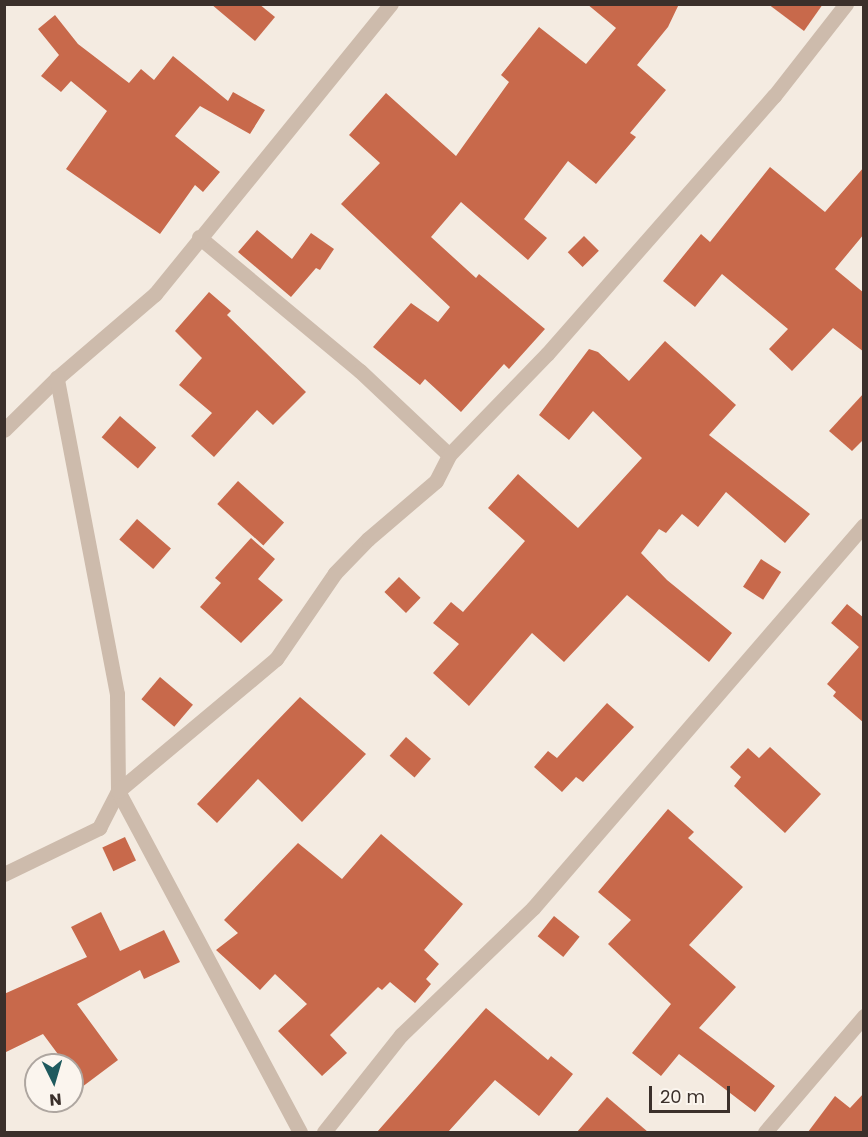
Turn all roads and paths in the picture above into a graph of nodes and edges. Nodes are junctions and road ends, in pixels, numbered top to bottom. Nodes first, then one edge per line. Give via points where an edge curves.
1 (391, 4) edge
2 (846, 4) edge
3 (199, 237) junction
4 (57, 378) junction
5 (4, 430) edge
6 (450, 455) junction
7 (864, 525) edge
8 (118, 791) junction
9 (4, 874) edge
10 (864, 1016) edge
11 (300, 1132) edge
12 (324, 1132) edge
13 (765, 1132) edge

1 - 3 street
2 - 6 street via 774,96 555,346
3 - 4 street via 155,294
3 - 6 street via 360,371
4 - 5 street
4 - 8 street via 117,694
6 - 8 street via 436,481 335,573 276,659
7 - 12 street via 533,908 401,1035
8 - 9 street via 99,828
8 - 11 street
10 - 13 street

